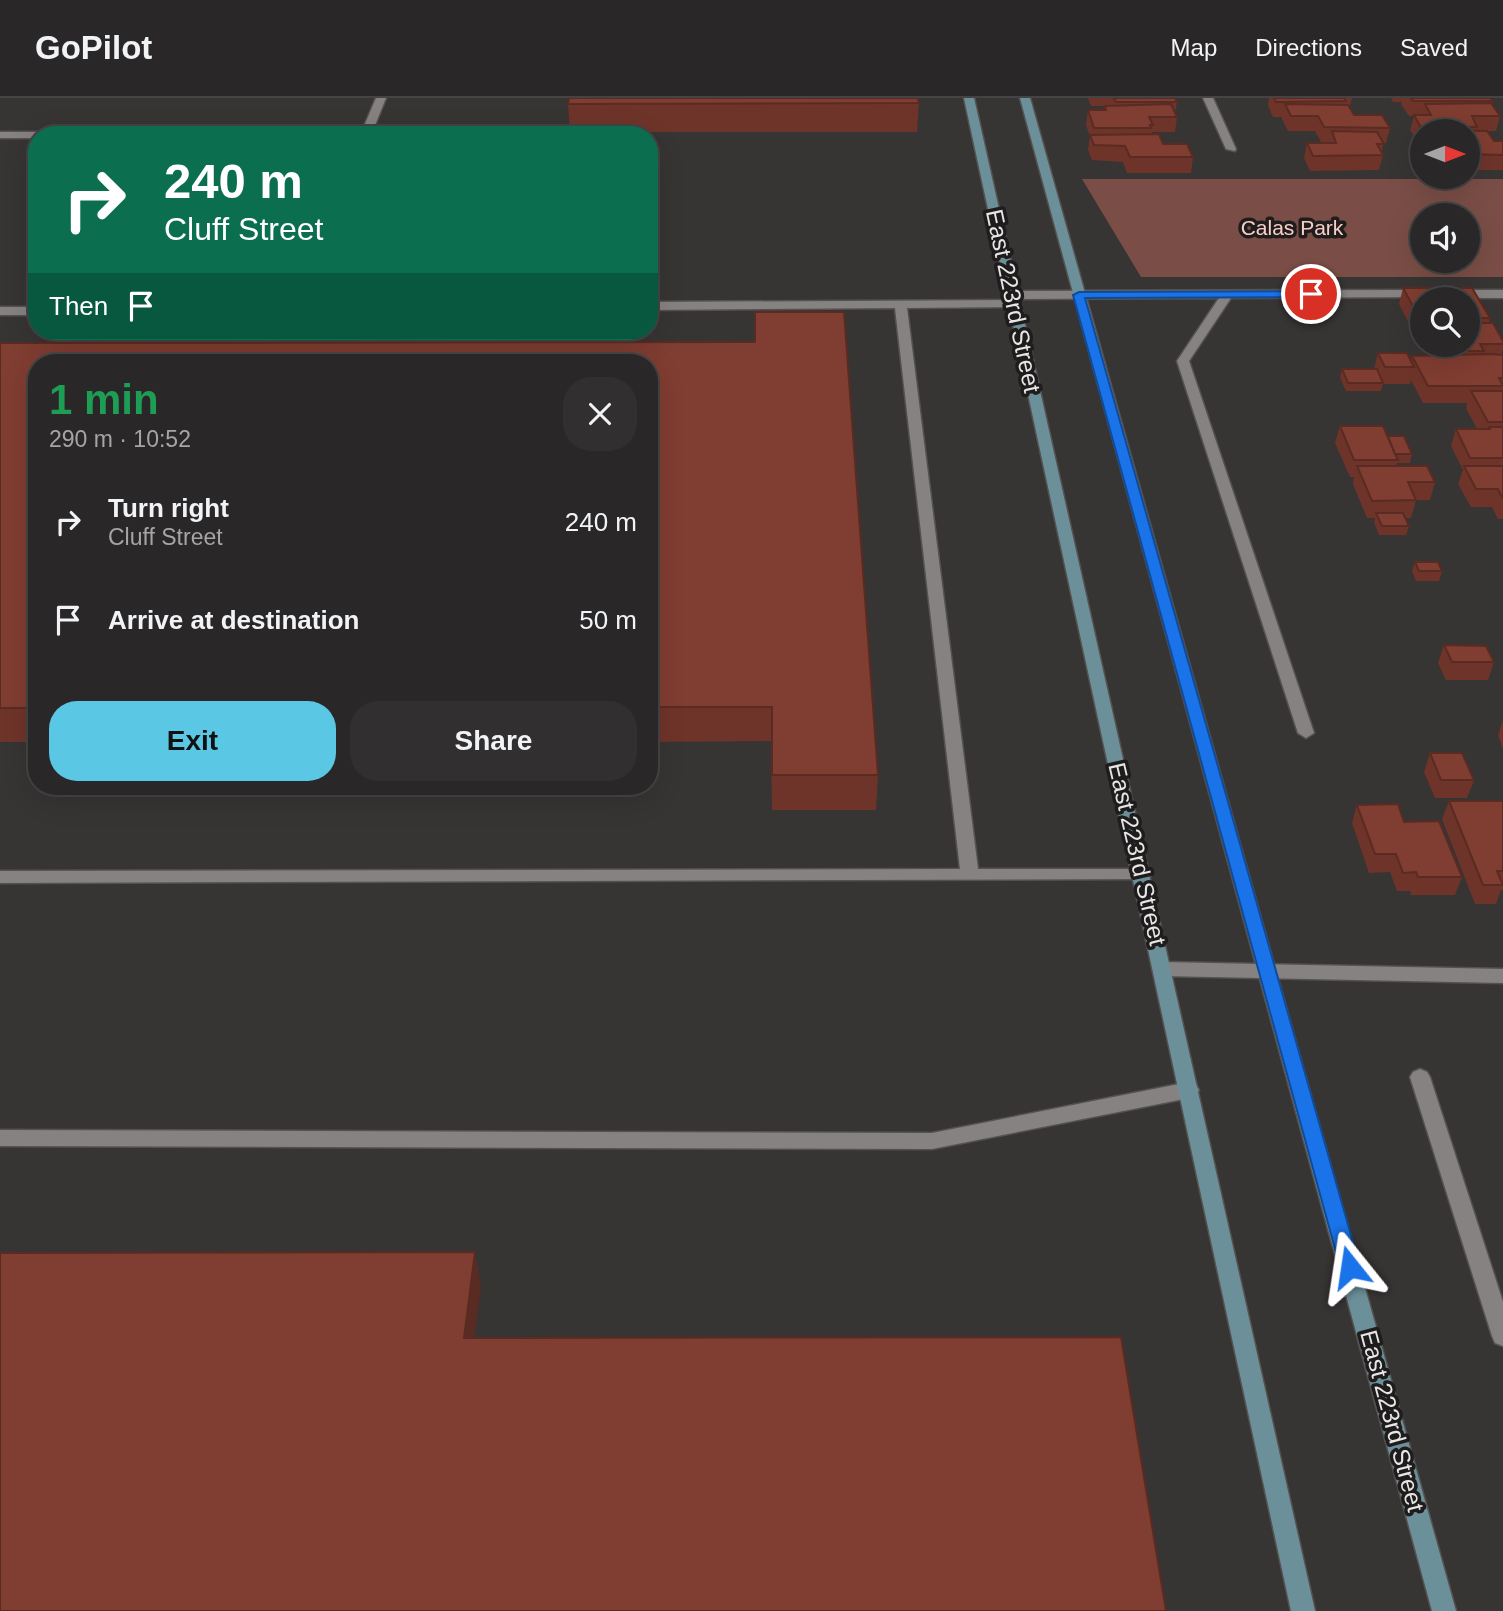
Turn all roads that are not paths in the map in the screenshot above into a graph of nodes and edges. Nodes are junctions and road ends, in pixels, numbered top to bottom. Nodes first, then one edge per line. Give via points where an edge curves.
1 (381, 98) edge
2 (969, 98) edge
3 (1025, 98) edge
4 (1208, 98) edge
5 (369, 126) edge
6 (0, 135) edge
7 (28, 135) edge
8 (1231, 149) dead end
9 (1503, 293) edge
10 (1228, 294) junction
11 (1079, 295) junction
12 (1011, 300) junction
13 (901, 305) junction
14 (658, 306) edge
15 (0, 311) edge
16 (28, 311) edge
17 (1306, 733) dead end
18 (970, 875) junction
19 (1142, 875) junction
20 (0, 877) edge
21 (1163, 970) junction
22 (1269, 971) junction
23 (1503, 975) edge
24 (1420, 1077) dead end
25 (1189, 1090) junction
26 (0, 1138) edge
27 (1503, 1336) edge
28 (1303, 1611) edge
29 (1444, 1611) edge

1 - 5 street
2 - 12 main road, East 223rd Street
3 - 11 main road, East 223rd Street
4 - 8 street
6 - 7 street
9 - 10 street
10 - 11 street
10 - 17 street via 1183,361
11 - 12 street
11 - 22 main road, East 223rd Street
12 - 13 street
12 - 19 main road, East 223rd Street
13 - 14 street
13 - 18 street
15 - 16 street
18 - 19 street
18 - 20 street
19 - 21 main road, East 223rd Street
21 - 22 street
21 - 25 main road, East 223rd Street
22 - 23 street
22 - 29 main road, East 223rd Street
24 - 27 street
25 - 26 street via 932,1141
25 - 28 main road, East 223rd Street

